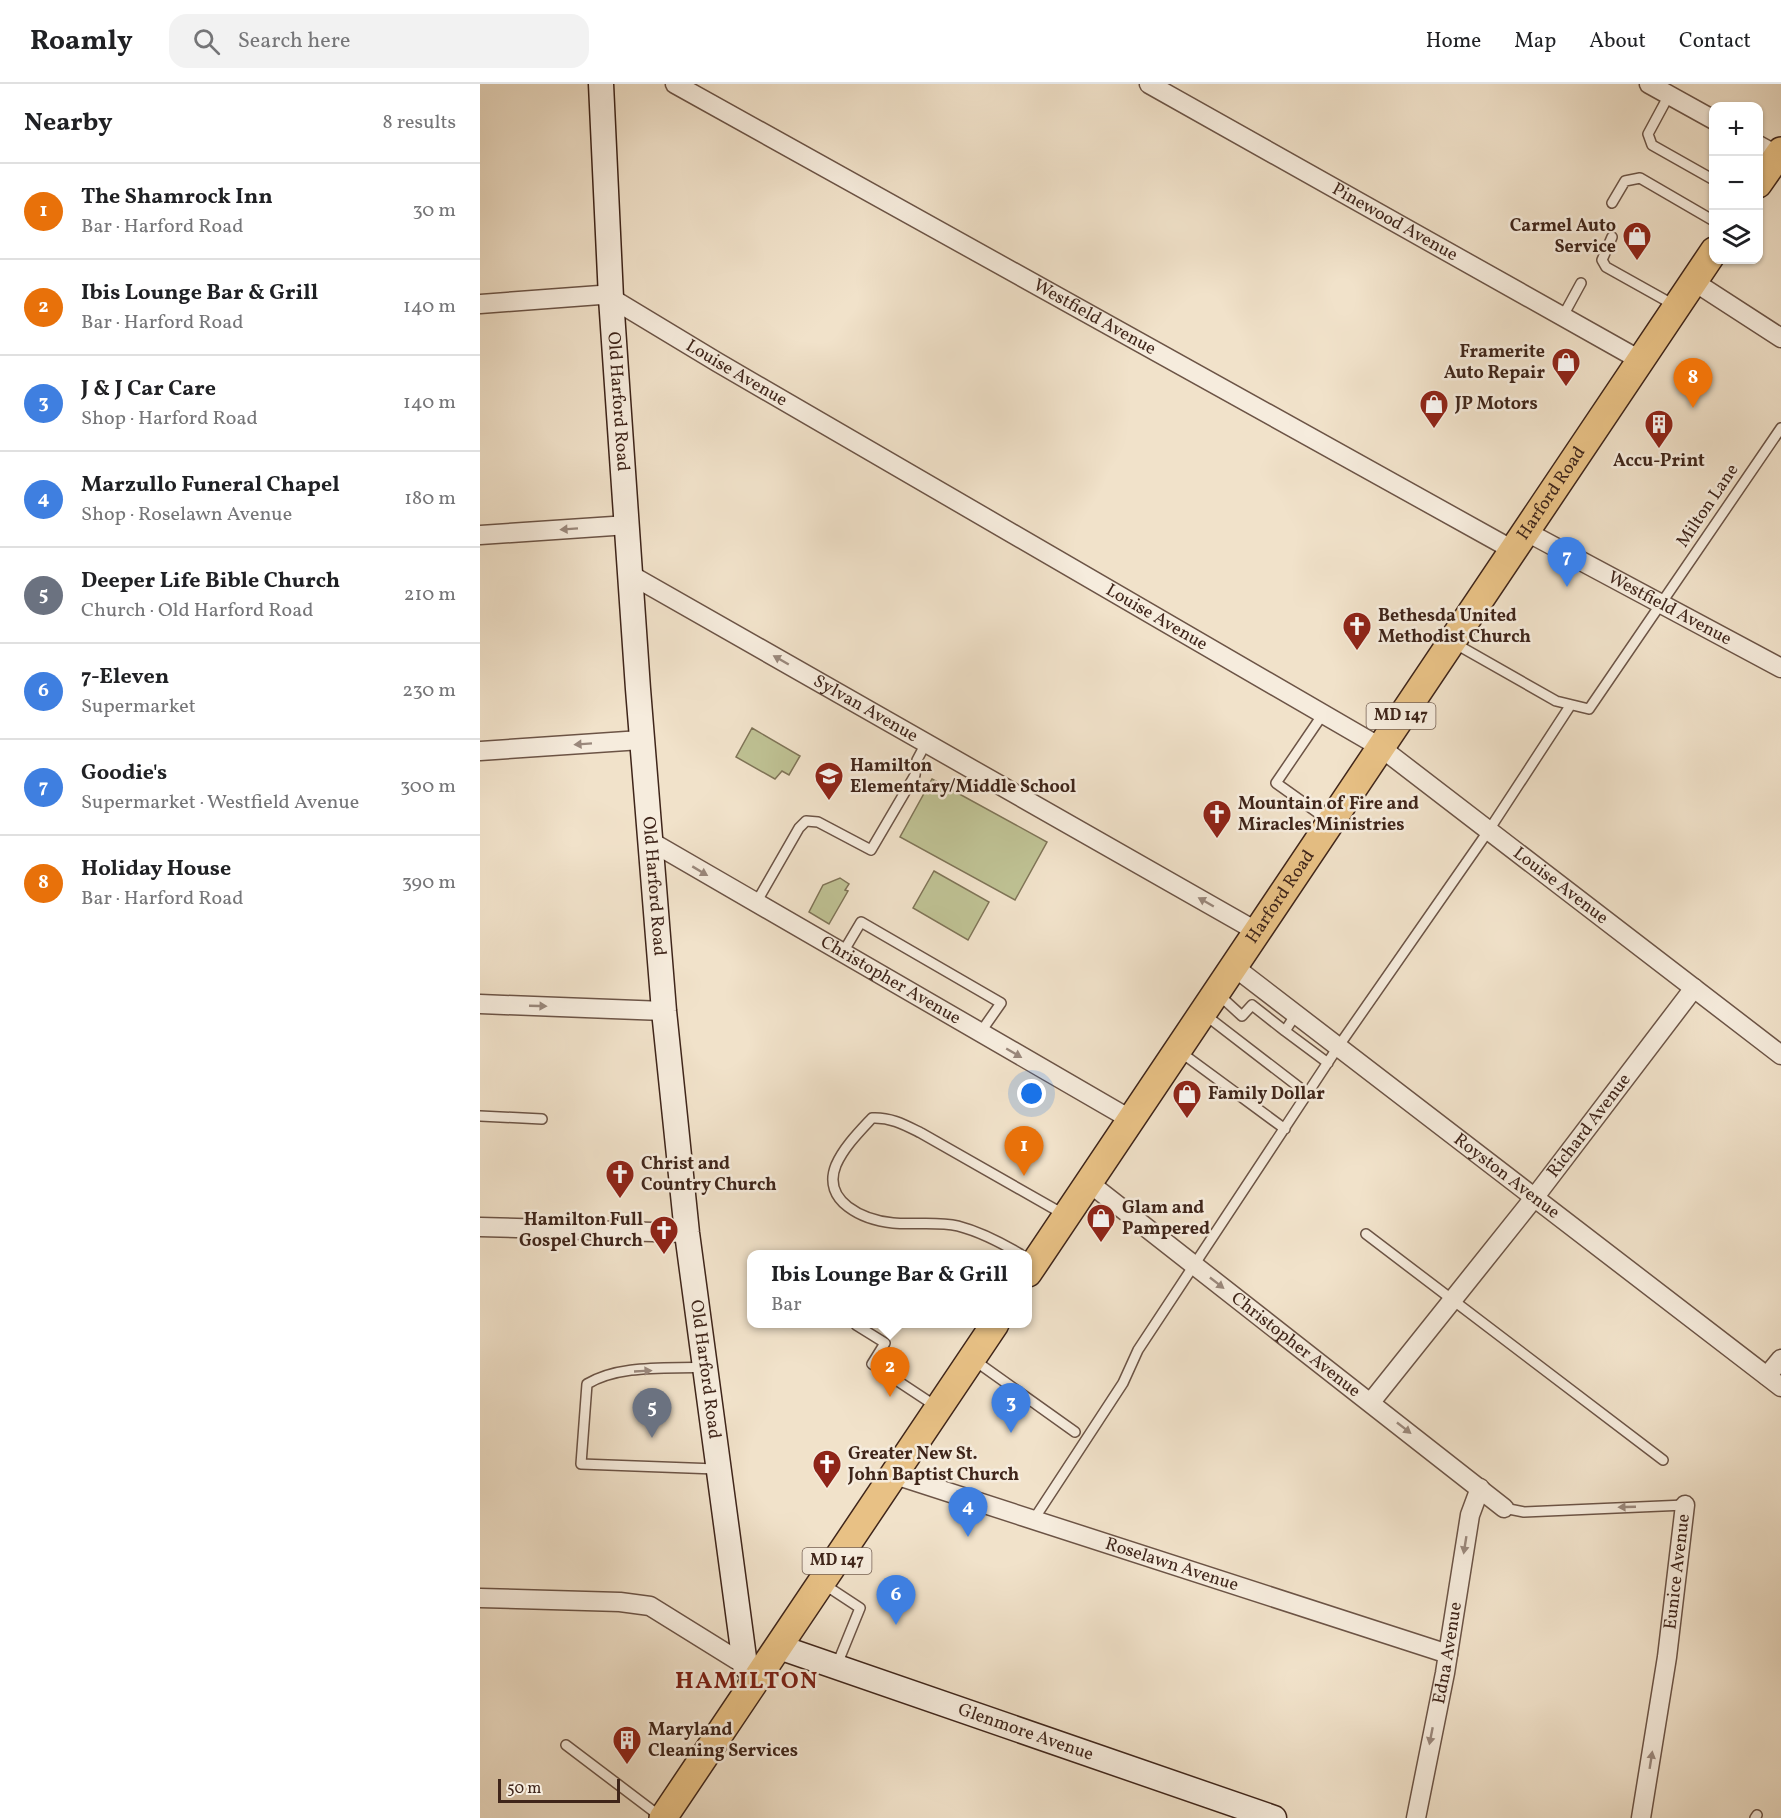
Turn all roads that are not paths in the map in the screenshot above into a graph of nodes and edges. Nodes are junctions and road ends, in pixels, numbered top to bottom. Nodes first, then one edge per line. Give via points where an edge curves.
1 (601, 84) edge
2 (675, 84) edge
3 (1149, 84) edge
4 (1649, 84) edge
5 (1669, 95) junction
6 (1709, 118) edge
7 (1772, 150) edge
8 (1763, 172) edge
9 (1709, 178) edge
10 (1611, 203) dead end
11 (1709, 219) edge
12 (1612, 237) dead end
13 (1709, 257) edge
14 (1693, 281) junction
15 (1581, 283) dead end
16 (611, 297) junction
17 (480, 304) edge
18 (1676, 306) junction
19 (1563, 316) junction
20 (1781, 338) edge
21 (1640, 360) junction
22 (1781, 428) edge
23 (628, 525) junction
24 (480, 535) edge
25 (1519, 540) junction
26 (631, 575) junction
27 (1663, 603) junction
28 (1451, 641) junction
29 (1781, 668) edge
30 (1570, 706) junction
31 (1323, 714) junction
32 (641, 740) junction
33 (926, 743) junction
34 (1380, 747) junction
35 (480, 751) edge
36 (1330, 822) junction
37 (1489, 830) junction
38 (650, 841) junction
39 (756, 903) junction
40 (1256, 931) junction
41 (842, 954) junction
42 (1233, 966) junction
43 (1694, 988) junction
44 (1209, 1002) junction
45 (480, 1004) edge
46 (664, 1011) junction
47 (1296, 1014) junction
48 (1285, 1030) junction
49 (980, 1033) junction
50 (1338, 1047) junction
51 (1177, 1050) junction
52 (1781, 1055) edge
53 (1328, 1063) junction
54 (1308, 1094) junction
55 (480, 1116) edge
56 (542, 1119) dead end
57 (1130, 1119) junction
58 (1285, 1129) junction
59 (1088, 1182) junction
60 (1534, 1198) junction
61 (1066, 1215) junction
62 (480, 1227) edge
63 (687, 1233) junction
64 (1366, 1234) dead end
65 (1010, 1250) edge
66 (1032, 1257) edge
67 (1195, 1266) junction
68 (1453, 1301) junction
69 (861, 1328) edge
70 (992, 1328) edge
71 (972, 1358) junction
72 (1781, 1359) edge
73 (705, 1367) junction
74 (1774, 1382) edge
75 (1371, 1402) junction
76 (939, 1408) junction
77 (1074, 1432) dead end
78 (1663, 1460) dead end
79 (719, 1468) junction
80 (895, 1475) junction
81 (1480, 1488) junction
82 (1685, 1505) joint
83 (1504, 1508) joint
84 (1034, 1519) junction
85 (822, 1583) junction
86 (480, 1598) edge
87 (779, 1647) junction
88 (1448, 1654) junction
89 (836, 1667) junction
90 (751, 1672) junction
91 (566, 1745) dead end
92 (663, 1818) edge
93 (1274, 1818) edge
94 (1416, 1818) edge
95 (1641, 1818) edge

1 - 16 street, Old Harford Road
2 - 25 street, Westfield Avenue
3 - 19 street, Pinewood Avenue
4 - 5 street
5 - 6 street
5 - 9 lane via 1648,134 1652,145
7 - 8 main road
10 - 11 lane via 1625,181 1640,178
12 - 18 lane via 1602,260 1606,267
13 - 14 main road, Harford Road / MD 147
14 - 18 main road, Harford Road / MD 147
14 - 20 street
15 - 19 lane
16 - 17 street
16 - 23 street, Old Harford Road
16 - 31 street, Louise Avenue
18 - 21 main road, Harford Road / MD 147
19 - 21 street, Pinewood Avenue
21 - 25 main road, Harford Road / MD 147
22 - 27 lane, Milton Lane
23 -> 24 street
23 - 26 street, Old Harford Road
25 - 27 street, Westfield Avenue
25 - 28 main road, Harford Road / MD 147
26 - 32 street, Old Harford Road
33 -> 26 street, Sylvan Avenue
27 - 29 street, Westfield Avenue
27 - 30 lane, Milton Lane via 1589,710
28 - 30 lane
28 - 34 main road, Harford Road / MD 147
30 - 37 lane
31 - 34 street, Louise Avenue
31 - 36 lane via 1276,783
32 -> 35 street
32 - 38 street, Old Harford Road
33 - 39 lane via 915,775 871,850 818,822 806,821
40 -> 33 street, Sylvan Avenue
34 - 36 main road, Harford Road / MD 147
34 - 37 street, Louise Avenue
36 - 40 main road, Harford Road / MD 147
37 - 43 street, Louise Avenue
37 - 50 lane
38 -> 39 street, Christopher Avenue
38 - 46 street, Old Harford Road
39 - 41 street, Christopher Avenue
40 - 42 main road, Harford Road / MD 147
41 - 49 street, Christopher Avenue
41 - 49 lane via 861,922 1001,1003
42 - 44 main road, Harford Road / MD 147
42 - 47 street, Royston Avenue
43 - 52 street, Louise Avenue
43 - 60 street, Richard Avenue
44 - 48 lane via 1242,1016 1252,1005
44 - 51 main road, Harford Road / MD 147
44 - 54 lane
45 -> 46 street
46 - 63 street, Old Harford Road
47 - 48 lane
47 - 50 street, Royston Avenue
48 - 53 lane
49 -> 57 street, Christopher Avenue
50 - 53 lane
50 - 60 street, Royston Avenue
51 - 57 main road, Harford Road / MD 147
51 - 58 lane
53 - 54 lane
54 - 58 lane
55 - 56 lane
57 - 59 main road, Harford Road / MD 147
58 - 67 lane
59 - 61 main road, Harford Road / MD 147
59 - 67 street, Christopher Avenue
60 - 68 street, Richard Avenue
60 - 74 street, Royston Avenue
61 - 65 lane via 899,1121 872,1118 837,1164 833,1174 837,1197 852,1211 893,1223 956,1226 991,1237
61 - 66 main road, Harford Road / MD 147
62 - 63 street
63 - 73 street, Old Harford Road
64 - 68 lane
67 -> 75 street, Christopher Avenue
67 - 84 lane
68 - 75 street, Richard Avenue
68 - 78 lane
69 - 76 lane via 885,1343 872,1364
70 - 71 main road, MD 147
71 - 76 main road, MD 147
71 - 77 lane
72 - 74 street
73 - 79 street, Old Harford Road
79 -> 73 lane via 581,1464 587,1384 617,1372
75 -> 81 street, Christopher Avenue
76 - 80 main road, MD 147
79 - 90 street, Old Harford Road
80 - 84 street, Roselawn Avenue
80 - 85 main road, MD 147
81 - 83 street, Christopher Avenue
81 -> 88 street, Edna Avenue via 1470,1515
82 -> 83 lane, Eunice Avenue via 1524,1512
95 -> 82 street, Eunice Avenue via 1667,1657
84 - 88 street, Roselawn Avenue
85 - 87 main road, MD 147
85 - 89 lane via 860,1608
86 - 90 street via 650,1606
87 - 89 street, Glenmore Avenue
87 - 90 main road, MD 147
88 -> 94 street, Edna Avenue
89 - 93 street, Glenmore Avenue
90 - 92 main road, MD 147
91 - 92 lane

